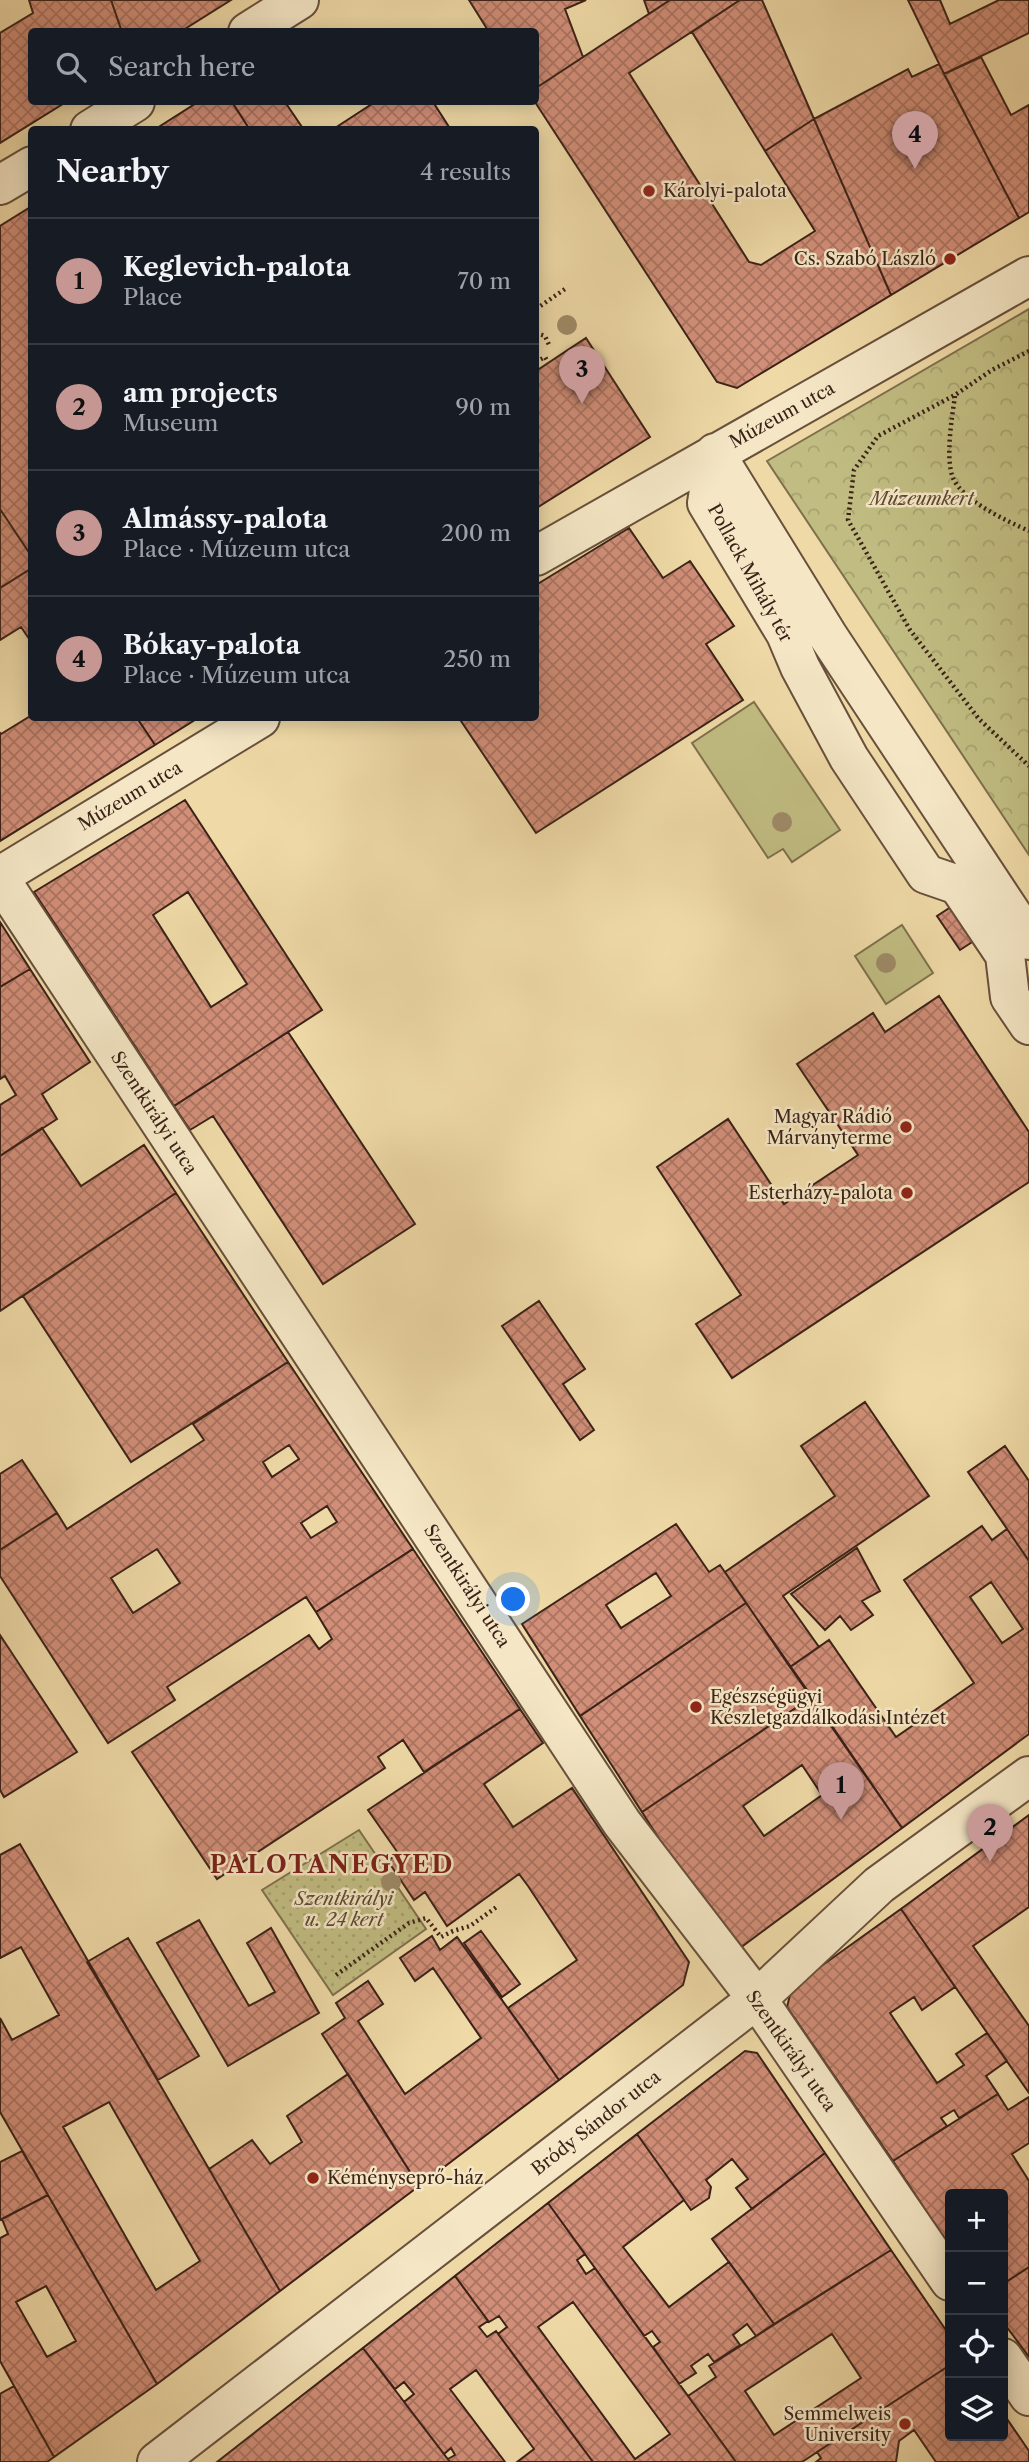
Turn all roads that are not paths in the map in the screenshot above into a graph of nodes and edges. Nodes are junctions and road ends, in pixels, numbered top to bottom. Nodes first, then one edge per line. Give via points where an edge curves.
1 (299, 0) edge
2 (254, 28) edge
3 (130, 105) edge
4 (96, 126) edge
5 (28, 168) edge
6 (0, 185) edge
7 (1029, 276) edge
8 (715, 453) junction
9 (539, 554) edge
10 (255, 721) edge
11 (0, 877) edge
12 (1029, 940) edge
13 (1029, 1025) edge
14 (1029, 1776) edge
15 (757, 1999) junction
16 (945, 2274) edge
17 (1008, 2365) edge
18 (1029, 2396) edge
19 (157, 2462) edge

1 - 2 street
3 - 4 street
5 - 6 street
7 - 8 street, Múzeum utca
8 - 9 street, Múzeum utca
8 - 12 street, Pollack Mihály tér via 828,636
8 - 13 street, Pollack Mihály tér via 707,503 786,634 849,758 926,874 958,885 1005,955 1010,998
10 - 11 street, Múzeum utca
11 - 15 street, Szentkirályi utca via 622,1823
14 - 15 street, Bródy Sándor utca via 879,1885
15 - 16 street, Szentkirályi utca
15 - 19 street, Bródy Sándor utca
17 - 18 street

